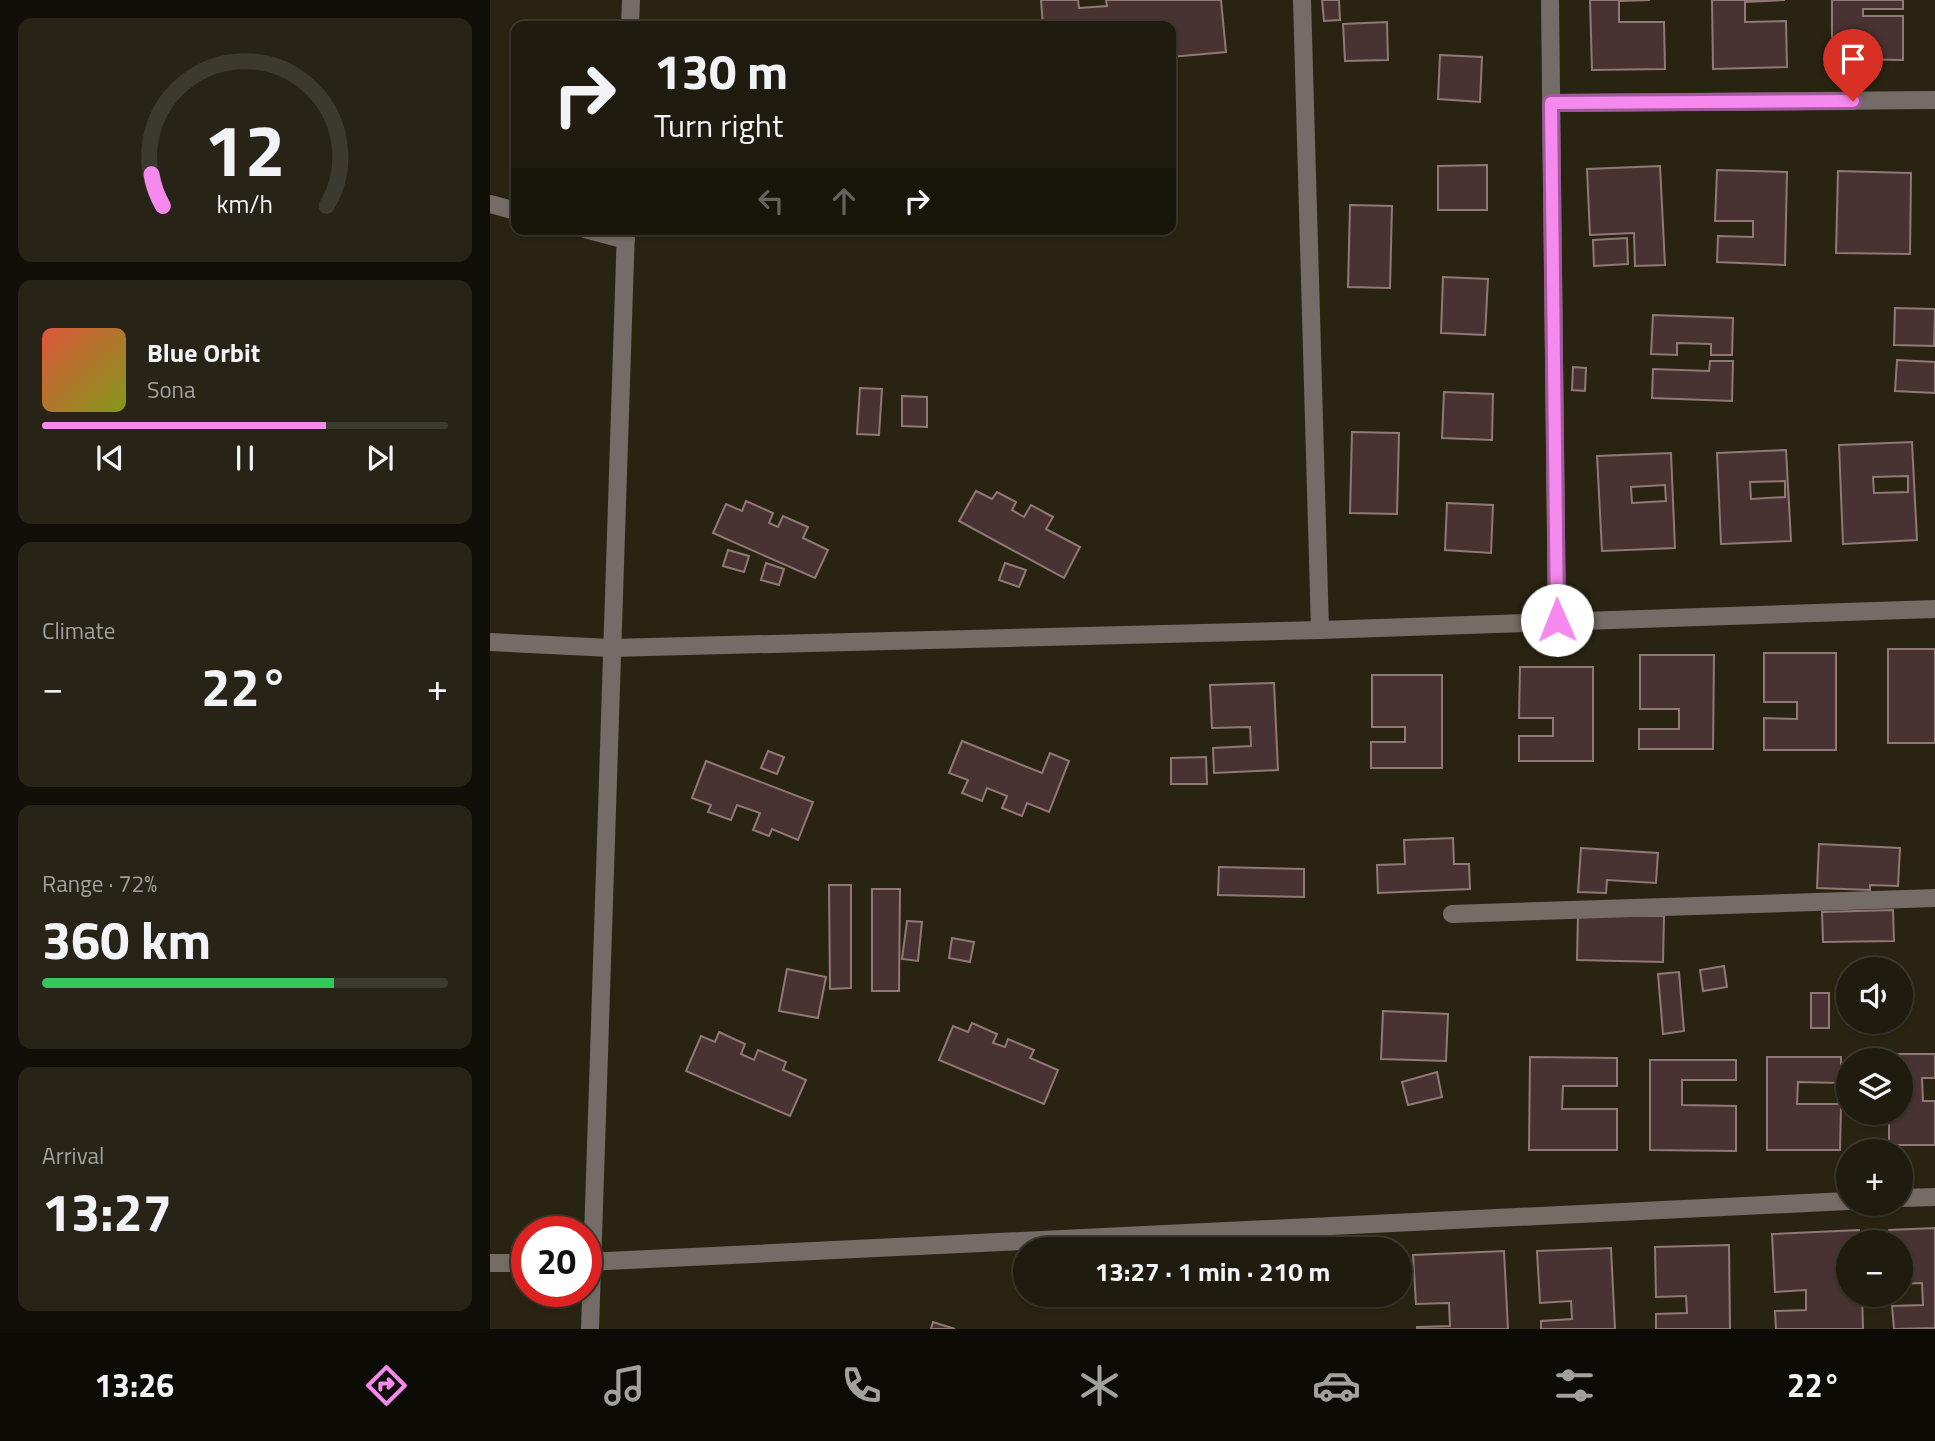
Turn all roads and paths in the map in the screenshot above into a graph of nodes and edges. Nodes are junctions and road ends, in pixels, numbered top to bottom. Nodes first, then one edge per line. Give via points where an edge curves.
1 (631, 0) edge
2 (1302, 0) edge
3 (1550, 0) edge
4 (630, 21) edge
5 (1935, 100) edge
6 (1551, 103) junction
7 (490, 204) edge
8 (511, 210) edge
9 (626, 235) edge
10 (1935, 609) edge
11 (1557, 620) junction
12 (1320, 630) junction
13 (490, 642) edge
14 (611, 648) junction
15 (1935, 898) edge
16 (1452, 914) dead end
17 (1935, 1197) edge
18 (1913, 1198) edge
19 (1836, 1202) edge
20 (591, 1216) edge
21 (602, 1261) edge
22 (511, 1262) edge
23 (490, 1263) edge
24 (590, 1307) edge
25 (590, 1329) edge

1 - 4 lane
2 - 12 lane
3 - 6 lane
5 - 6 lane
6 - 11 lane
7 - 8 lane
9 - 14 lane
10 - 11 lane
11 - 12 lane
12 - 14 lane
13 - 14 lane
14 - 20 lane
15 - 16 lane
17 - 18 lane
19 - 21 lane
22 - 23 lane
24 - 25 lane

